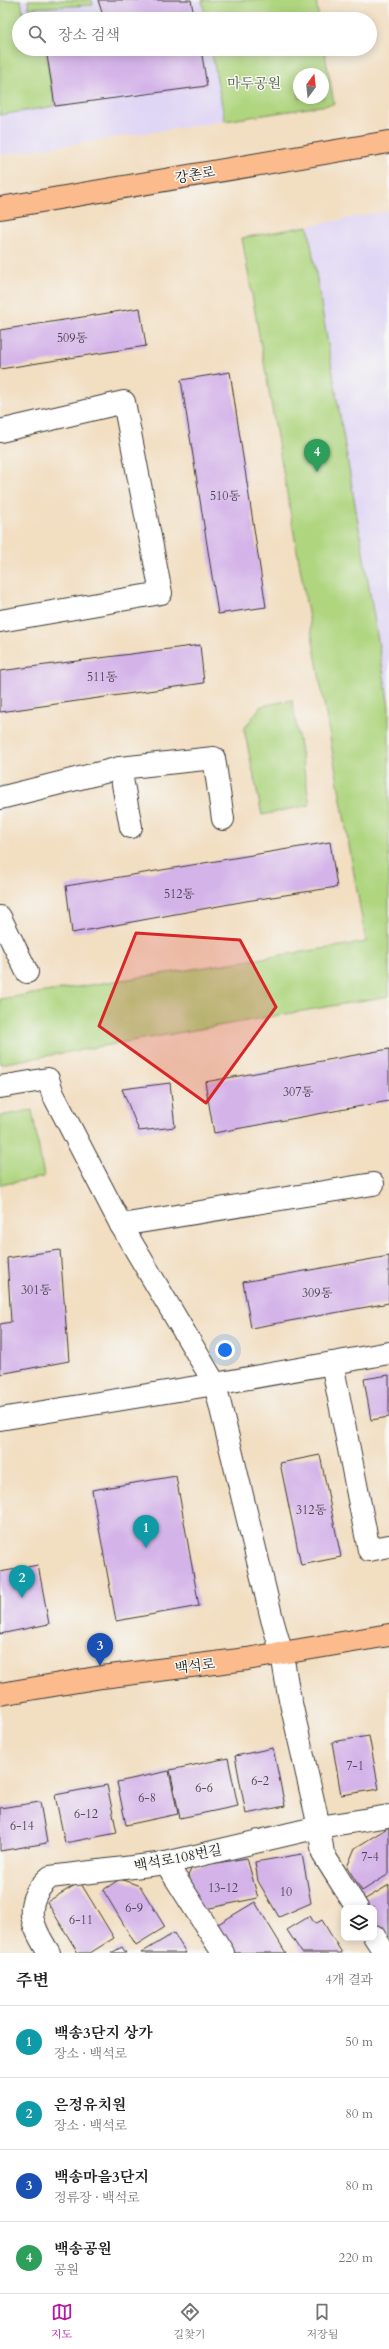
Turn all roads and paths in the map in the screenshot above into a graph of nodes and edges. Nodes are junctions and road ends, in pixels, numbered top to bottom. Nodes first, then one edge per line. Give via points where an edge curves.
1 (389, 142) edge
2 (0, 208) edge
3 (0, 431) edge
4 (0, 621) edge
5 (120, 768) junction
6 (0, 798) edge
7 (223, 819) dead end
8 (131, 827) dead end
9 (0, 917) edge
10 (27, 972) dead end
11 (0, 1087) edge
12 (373, 1184) dead end
13 (121, 1225) junction
14 (389, 1353) edge
15 (332, 1363) junction
16 (214, 1384) junction
17 (0, 1419) edge
18 (389, 1546) edge
19 (389, 1635) edge
20 (282, 1654) junction
21 (0, 1694) edge
22 (389, 1816) edge
23 (319, 1827) junction
24 (166, 1863) junction
25 (355, 1905) edge
26 (377, 1941) edge
27 (49, 1953) edge
28 (223, 1953) edge
29 (385, 1953) edge

1 - 2 main road, 강촌로
3 - 4 street via 124,402 161,593
5 - 6 street
5 - 7 street via 214,758
5 - 8 street
9 - 10 street
11 - 13 street via 48,1079 53,1094
12 - 13 street
13 - 16 street
14 - 15 street
15 - 16 street
15 - 18 street via 369,1550
16 - 17 street
16 - 20 street
19 - 20 main road, 백석로
20 - 21 main road, 백석로 via 102,1677
20 - 23 street
22 - 23 street, 백석로108번길
23 - 24 street, 백석로108번길
23 - 25 street via 323,1854
24 - 27 street, 백석로108번길 via 50,1878 39,1888 32,1909 34,1930
24 - 28 street
26 - 29 street

